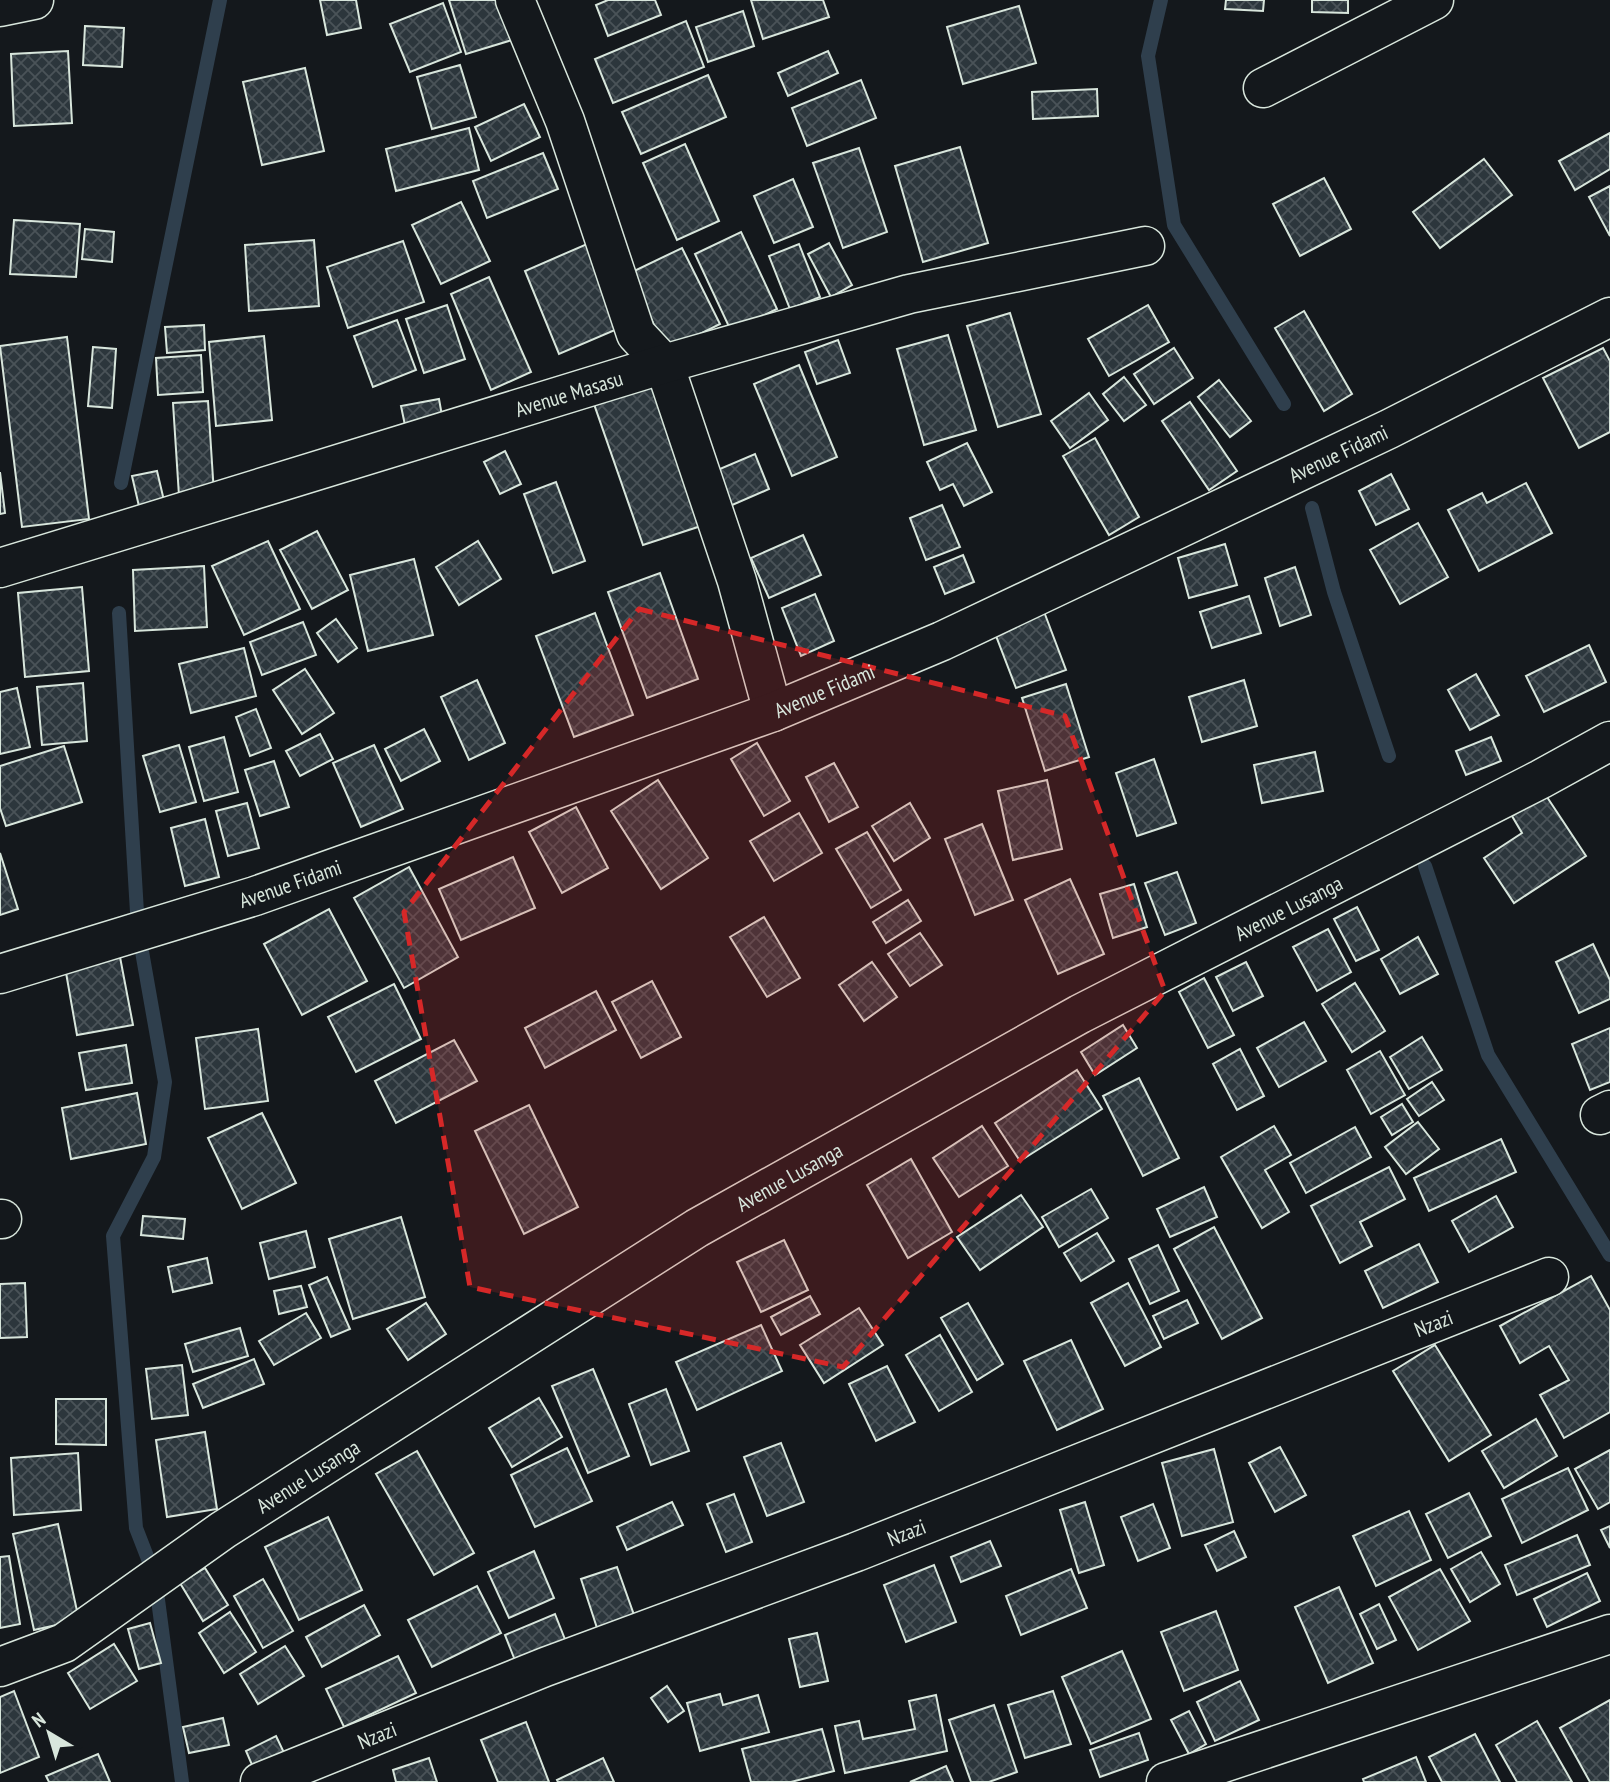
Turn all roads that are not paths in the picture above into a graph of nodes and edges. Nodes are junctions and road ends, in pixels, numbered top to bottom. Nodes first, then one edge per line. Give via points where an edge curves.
1 (34, 0) edge
2 (515, 0) edge
3 (1434, 0) edge
4 (0, 7) edge
5 (1383, 11) edge
6 (1264, 88) dead end
7 (1145, 246) dead end
8 (1610, 317) edge
9 (664, 363) junction
10 (0, 568) edge
11 (773, 712) junction
12 (1610, 741) edge
13 (0, 974) edge
14 (1549, 1277) dead end
15 (1610, 1634) edge
16 (0, 1667) edge
17 (260, 1782) edge
18 (1166, 1782) edge

1 - 4 street
2 - 9 street via 565,121 636,334
3 - 5 street
5 - 6 street
7 - 9 street, Avenue Masasu via 909,294
8 - 11 street, Avenue Fidami via 1389,429 955,635
9 - 10 street, Avenue Masasu
9 - 11 street via 737,581
11 - 13 street, Avenue Fidami via 255,896
12 - 16 street, Avenue Lusanga via 1080,1014 697,1228 223,1530 64,1643
14 - 17 street, Nzazi
15 - 18 street

